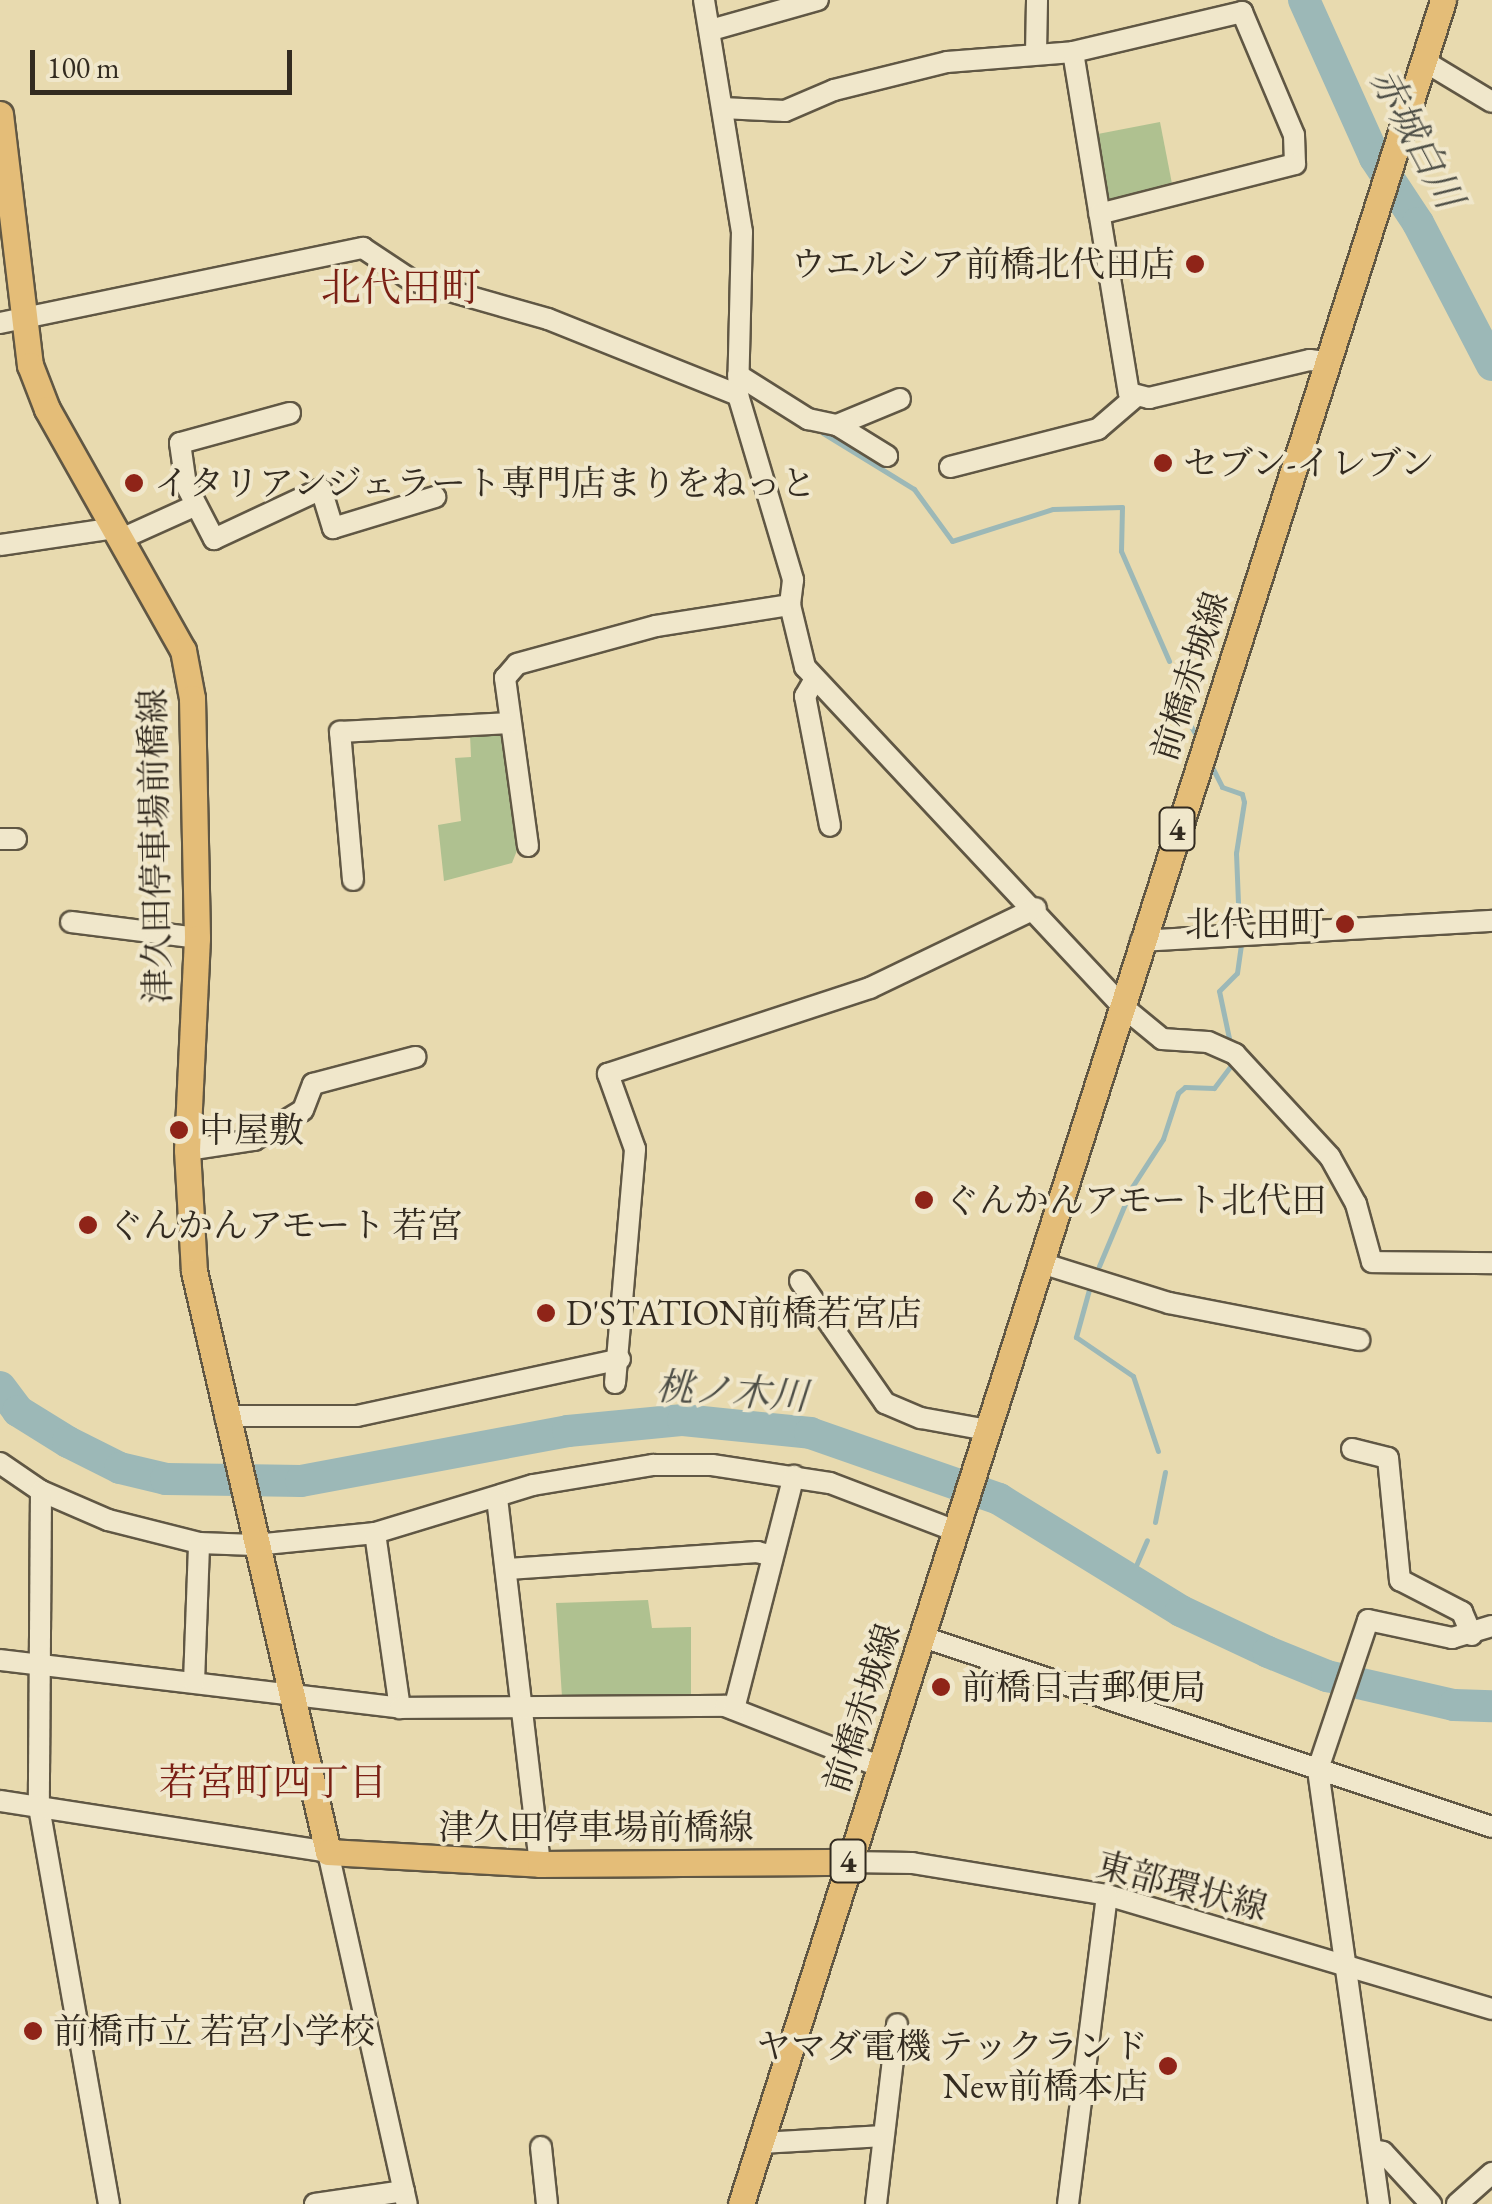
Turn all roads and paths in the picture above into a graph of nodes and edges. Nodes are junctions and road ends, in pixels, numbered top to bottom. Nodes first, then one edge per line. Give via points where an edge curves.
1 (704, 0) edge
2 (818, 0) edge
3 (1036, 0) edge
4 (1443, 0) edge
5 (1240, 6) edge
6 (710, 30) junction
7 (1073, 52) junction
8 (1036, 53) junction
9 (1424, 61) junction
10 (1492, 102) edge
11 (722, 108) junction
12 (0, 114) edge
13 (1099, 214) junction
14 (11, 321) edge
15 (1327, 362) junction
16 (738, 385) junction
17 (1142, 398) junction
18 (900, 399) dead end
19 (290, 413) dead end
20 (837, 424) junction
21 (886, 456) dead end
22 (950, 467) dead end
23 (435, 497) dead end
24 (194, 506) junction
25 (118, 534) junction
26 (0, 545) edge
27 (790, 606) junction
28 (815, 679) junction
29 (510, 723) junction
30 (830, 826) dead end
31 (528, 846) dead end
32 (353, 880) dead end
33 (1036, 908) junction
34 (1492, 921) edge
35 (71, 922) dead end
36 (197, 938) junction
37 (1142, 941) junction
38 (1122, 1006) junction
39 (415, 1056) dead end
40 (188, 1150) junction
41 (1041, 1263) junction
42 (1492, 1263) edge
43 (800, 1281) dead end
44 (1359, 1340) dead end
45 (620, 1359) junction
46 (615, 1382) dead end
47 (226, 1425) junction
48 (985, 1440) junction
49 (1352, 1449) dead end
50 (0, 1463) edge
51 (794, 1476) junction
52 (42, 1491) junction
53 (497, 1498) junction
54 (958, 1526) junction
55 (375, 1533) junction
56 (198, 1544) junction
57 (255, 1546) junction
58 (773, 1556) junction
59 (508, 1569) junction
60 (1482, 1631) edge
61 (923, 1637) junction
62 (0, 1660) edge
63 (38, 1664) junction
64 (194, 1682) junction
65 (290, 1694) junction
66 (400, 1708) junction
67 (524, 1708) junction
68 (734, 1709) junction
69 (879, 1766) junction
70 (1318, 1769) junction
71 (0, 1801) edge
72 (39, 1806) junction
73 (1492, 1827) edge
74 (328, 1852) junction
75 (848, 1862) junction
76 (540, 1864) junction
77 (1107, 1895) junction
78 (1346, 1966) junction
79 (1492, 2009) edge
80 (897, 2024) dead end
81 (883, 2136) junction
82 (762, 2143) junction
83 (542, 2148) dead end
84 (1372, 2150) junction
85 (1492, 2173) edge
86 (406, 2197) edge
87 (109, 2204) edge
88 (315, 2204) edge
89 (547, 2204) edge
90 (741, 2204) edge
91 (876, 2204) edge
92 (1068, 2204) edge
93 (1380, 2204) edge
94 (1430, 2204) edge
95 (1457, 2204) edge

1 - 6 street
2 - 6 street
3 - 8 street
4 - 9 main road, 4
5 - 7 street
5 - 13 street via 1294,136 1296,164
6 - 11 street
7 - 8 street
7 - 13 street
8 - 11 street via 947,62 834,90 785,111
9 - 10 street
9 - 15 main road, 前橋赤城線 / 4
11 - 16 street via 742,232
12 - 14 main road, 津久田停車場前橋線
13 - 17 street via 1125,384
14 - 16 street via 363,248 411,280
14 - 25 main road, 津久田停車場前橋線 via 47,410
15 - 17 street via 1310,360
15 - 37 main road, 前橋赤城線 / 4
16 - 20 street via 808,419
16 - 27 street via 792,580
17 - 22 street via 1098,429
18 - 20 street
19 - 24 street via 180,443
20 - 21 street
23 - 24 street via 333,528 321,488 214,540
24 - 25 street
25 - 26 street
25 - 36 main road, 津久田停車場前橋線 via 183,650
27 - 28 street via 805,667
27 - 29 street via 656,626 516,664 505,678
28 - 30 street via 805,696
28 - 33 street
29 - 31 street
29 - 32 street via 340,732
33 - 38 street
33 - 45 street via 870,988 608,1074 635,1149
34 - 37 street
35 - 36 street
36 - 40 main road, 津久田停車場前橋線
37 - 38 main road, 前橋赤城線 / 4
38 - 41 main road, 前橋赤城線 / 4
38 - 42 street via 1162,1039 1208,1042 1235,1054 1330,1157 1356,1204 1372,1262
39 - 40 street via 313,1084 303,1110 254,1140
40 - 47 main road, 津久田停車場前橋線 via 194,1272
41 - 44 street via 1170,1304
41 - 48 main road, 前橋赤城線 / 4
43 - 48 street via 885,1403
45 - 46 street
45 - 47 street via 357,1416
47 - 57 main road, 津久田停車場前橋線
48 - 54 main road, 4
49 - 60 street via 1388,1458 1400,1580 1462,1612
50 - 52 street
51 - 53 street via 654,1464 546,1482
51 - 54 street
51 - 58 street
52 - 56 street via 108,1520
52 - 63 street
53 - 55 street
53 - 59 street
54 - 61 main road, 前橋赤城線 / 4
55 - 57 street
55 - 66 street
56 - 57 street
56 - 64 street
57 - 65 main road
58 - 59 street
58 - 68 street
59 - 67 street
60 - 70 street via 1427,1636 1371,1618
61 - 69 main road, 前橋赤城線 / 4
61 - 70 street
62 - 63 street
63 - 64 street
63 - 72 street
64 - 65 street
65 - 66 street
65 - 74 main road
66 - 67 street
67 - 68 street
67 - 76 street
68 - 69 street
69 - 75 main road, 前橋赤城線 / 4
70 - 73 street
70 - 78 street
71 - 72 street
72 - 74 street
72 - 87 street
74 - 76 main road, 津久田停車場前橋線
74 - 86 street
75 - 76 main road, 津久田停車場前橋線
75 - 77 street, 東部環状線 via 912,1863
75 - 82 main road, 前橋赤城線 / 4
77 - 78 street, 東部環状線
77 - 92 street
78 - 79 street, 東部環状線
78 - 84 street
80 - 81 street
81 - 82 street
81 - 91 street
82 - 90 main road, 前橋赤城線 / 4
83 - 89 street
84 - 93 street
84 - 94 street via 1383,2152
85 - 95 street
86 - 88 street

